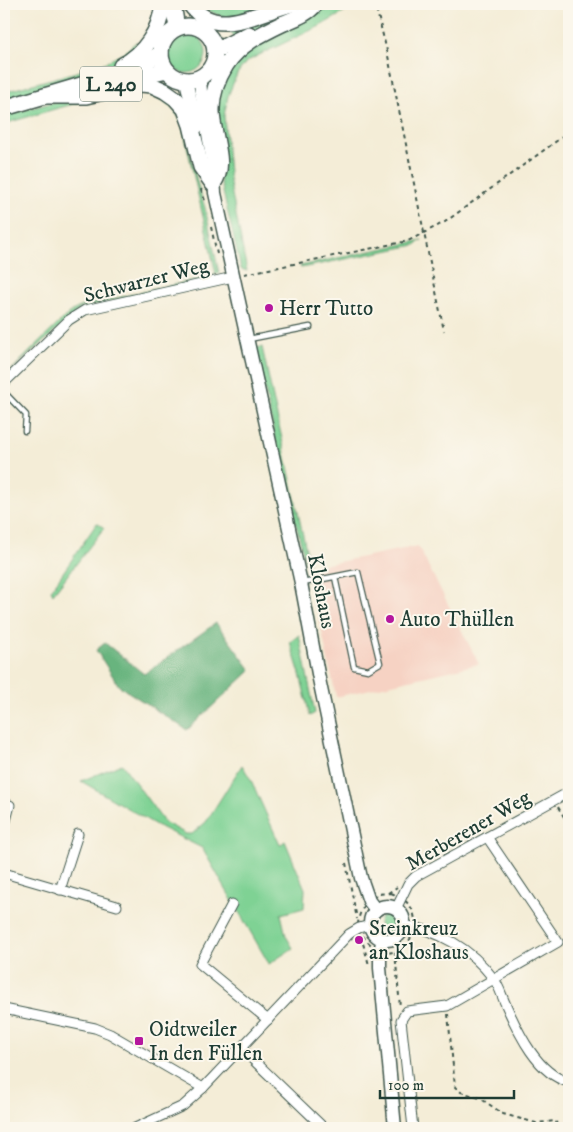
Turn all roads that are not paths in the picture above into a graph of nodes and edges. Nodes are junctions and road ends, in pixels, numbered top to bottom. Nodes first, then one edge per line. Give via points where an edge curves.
1 (163, 4) edge
2 (173, 4) edge
3 (183, 4) edge
4 (190, 4) edge
5 (304, 4) edge
6 (183, 27) junction
7 (213, 45) junction
8 (161, 54) junction
9 (166, 70) junction
10 (193, 79) junction
11 (50, 95) junction
12 (4, 108) edge
13 (213, 184) junction
14 (233, 277) junction
15 (310, 327) dead end
16 (248, 340) junction
17 (4, 383) edge
18 (5, 396) edge
19 (25, 431) dead end
20 (335, 577) junction
21 (301, 583) junction
22 (569, 792) edge
23 (10, 805) dead end
24 (4, 828) edge
25 (78, 834) dead end
26 (487, 837) junction
27 (4, 873) edge
28 (60, 890) junction
29 (399, 903) junction
30 (232, 904) dead end
31 (372, 905) junction
32 (117, 906) dead end
33 (364, 926) junction
34 (409, 926) junction
35 (382, 945) junction
36 (494, 979) junction
37 (4, 1009) edge
38 (268, 1020) junction
39 (242, 1049) junction
40 (569, 1082) edge
41 (204, 1088) junction
42 (135, 1128) edge
43 (324, 1128) edge
44 (395, 1128) edge
45 (413, 1128) edge

1 - 11 main road via 156,29 135,57 122,66 64,86
2 - 6 main road
3 - 6 main road via 189,20
4 - 5 main road via 206,18 226,23 278,7
5 - 7 main road via 290,16 235,40
5 - 13 main road via 310,11 246,43 221,74 212,109 219,162 219,172
6 - 7 main road via 200,29
6 - 8 main road via 165,38
7 - 10 main road via 211,67
8 - 9 main road
8 - 11 main road, L 240 via 147,62
9 - 10 main road via 175,77
9 - 11 main road, L 240 via 81,91
10 - 13 main road, Kloshaus via 207,170
11 - 12 main road, L 240
11 - 13 main road via 86,96 142,84 165,91 185,109 201,168
13 - 14 main road, Kloshaus
14 - 16 main road, Kloshaus
14 - 17 street, Schwarzer Weg via 85,310 69,320
15 - 16 lane
16 - 21 main road, Kloshaus
18 - 19 lane via 26,415
20 - 20 lane via 358,572 380,663 368,670 354,667
20 - 21 lane
21 - 31 main road, Kloshaus via 361,878
22 - 26 street, Merberener Weg
23 - 24 street
25 - 28 street
26 - 29 street, Merberener Weg via 416,876 408,884
26 - 36 street via 558,942
27 - 28 street
28 - 32 street
29 - 31 main road
29 - 34 main road
30 - 38 street via 200,964
31 - 33 main road via 373,914
33 - 35 main road
33 - 38 street via 349,934
34 - 35 main road
34 - 36 street via 443,936 469,953
35 - 44 main road via 380,968
36 - 40 street via 516,1029 534,1056 550,1072
36 - 45 street via 447,1006 407,1011 401,1020
37 - 41 street via 95,1028
38 - 39 street
39 - 41 street
39 - 43 street
41 - 42 street via 183,1106

